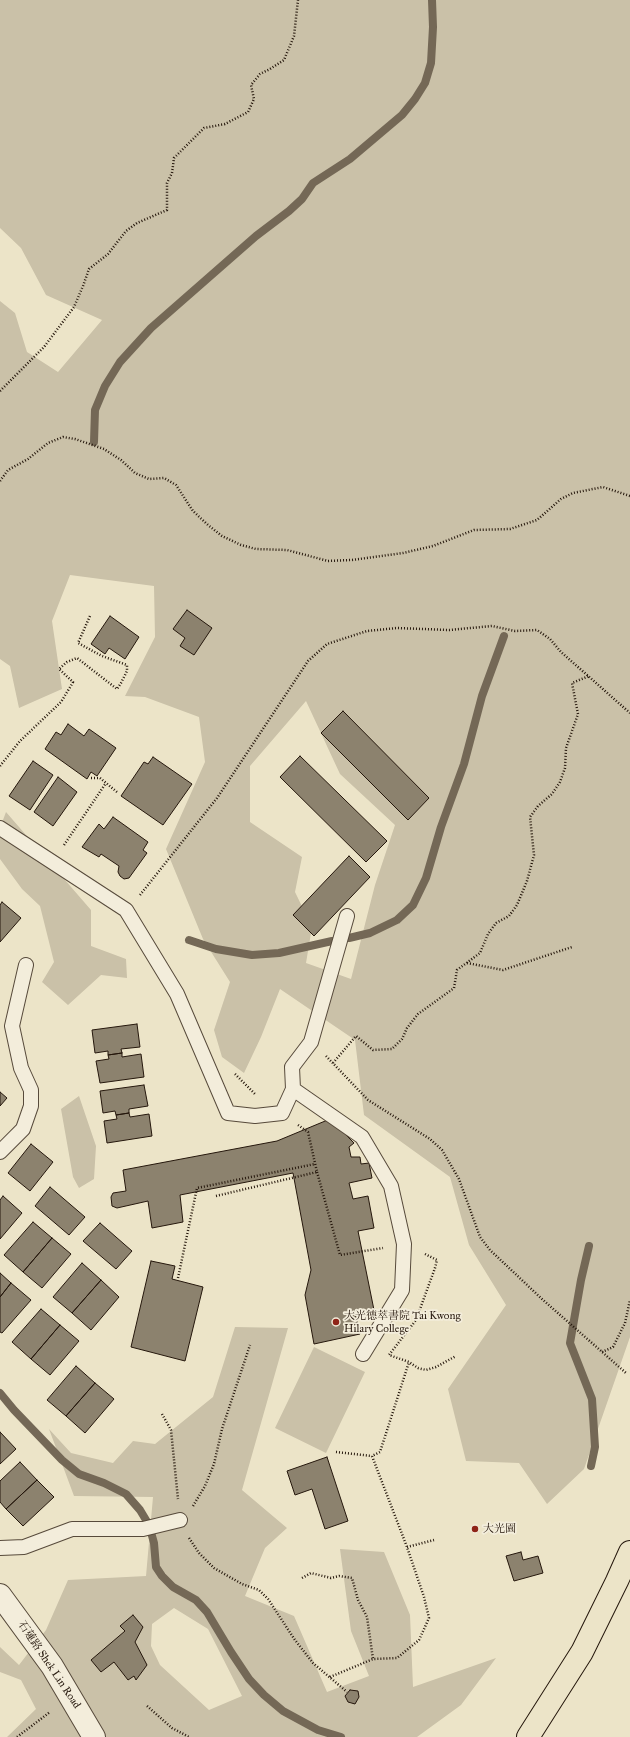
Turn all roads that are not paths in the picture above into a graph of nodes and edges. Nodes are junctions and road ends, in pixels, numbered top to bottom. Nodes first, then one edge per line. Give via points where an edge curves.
1 (0, 828) edge
2 (347, 916) dead end
3 (26, 965) dead end
4 (293, 1088) junction
5 (0, 1152) edge
6 (363, 1354) dead end
7 (180, 1520) road end
8 (0, 1548) edge
9 (630, 1552) edge
10 (0, 1595) edge
11 (94, 1737) edge
12 (528, 1737) edge

1 - 4 lane via 126,910 177,994 228,1112 254,1116 282,1113
2 - 4 lane via 311,1042 292,1067
3 - 5 lane via 12,1026 21,1068 31,1090 31,1106 23,1129
4 - 6 lane via 362,1137 391,1186 404,1244 402,1290
7 - 8 lane via 149,1527 72,1529 24,1547
9 - 12 highway via 582,1652
10 - 11 street, 石蓮路 Shek Lin Road via 52,1666

